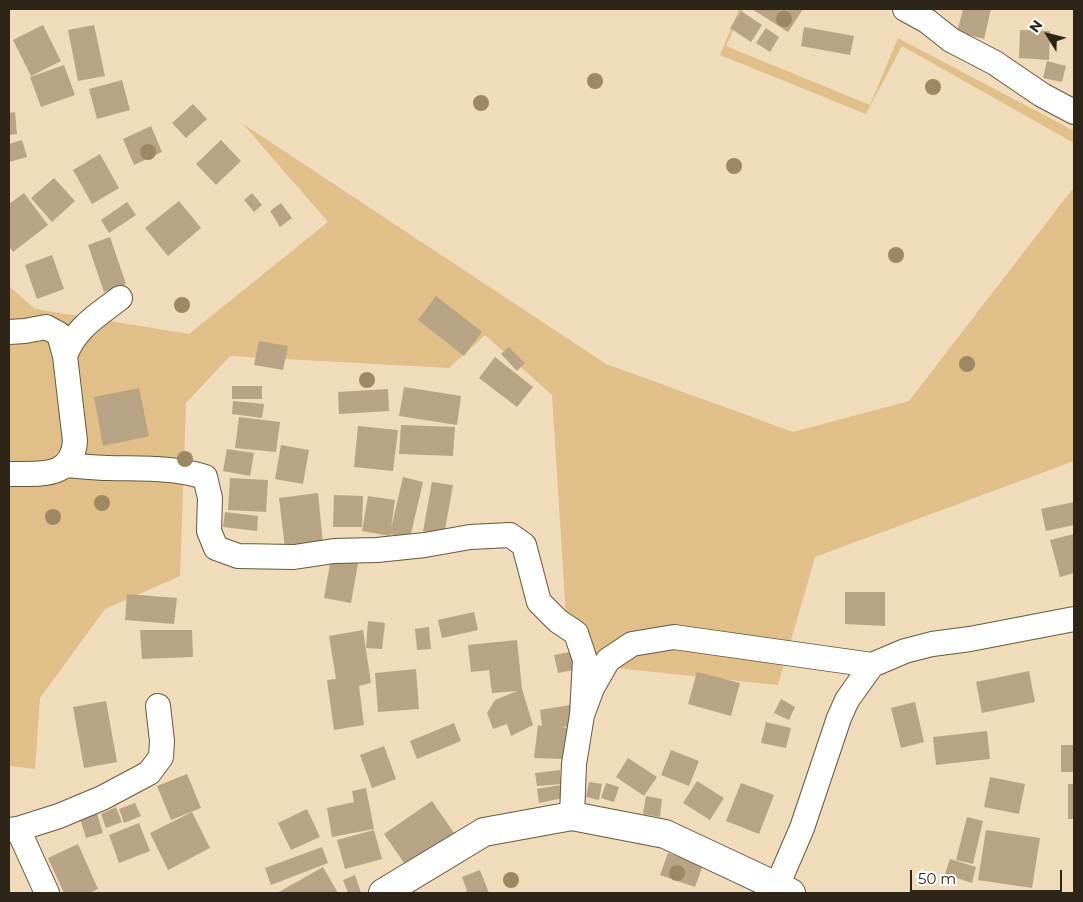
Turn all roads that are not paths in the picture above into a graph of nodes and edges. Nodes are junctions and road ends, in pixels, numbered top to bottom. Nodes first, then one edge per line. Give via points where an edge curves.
1 (905, 9) edge
2 (1074, 112) edge
3 (120, 298) dead end
4 (9, 332) edge
5 (65, 356) junction
6 (65, 466) junction
7 (9, 474) edge
8 (1074, 619) edge
9 (872, 665) junction
10 (158, 706) dead end
11 (582, 715) junction
12 (572, 816) junction
13 (13, 829) edge
14 (784, 890) edge
15 (47, 893) edge
16 (382, 893) edge

1 - 2 street via 951,40
3 - 5 street via 78,331
4 - 5 street via 46,327 59,334
5 - 6 street via 75,441 74,453
6 - 7 street via 53,473
6 - 11 street via 162,468 205,477 210,498 209,531 216,548 238,556 294,557 510,535 524,545 539,602 576,633 585,660
8 - 9 street via 932,644
9 - 11 street via 674,637 632,644 608,660
9 - 14 street via 838,718
10 - 13 street via 161,757 149,773 59,816
11 - 12 street via 574,764
12 - 14 street via 665,834
12 - 16 street via 484,832
13 - 15 street

